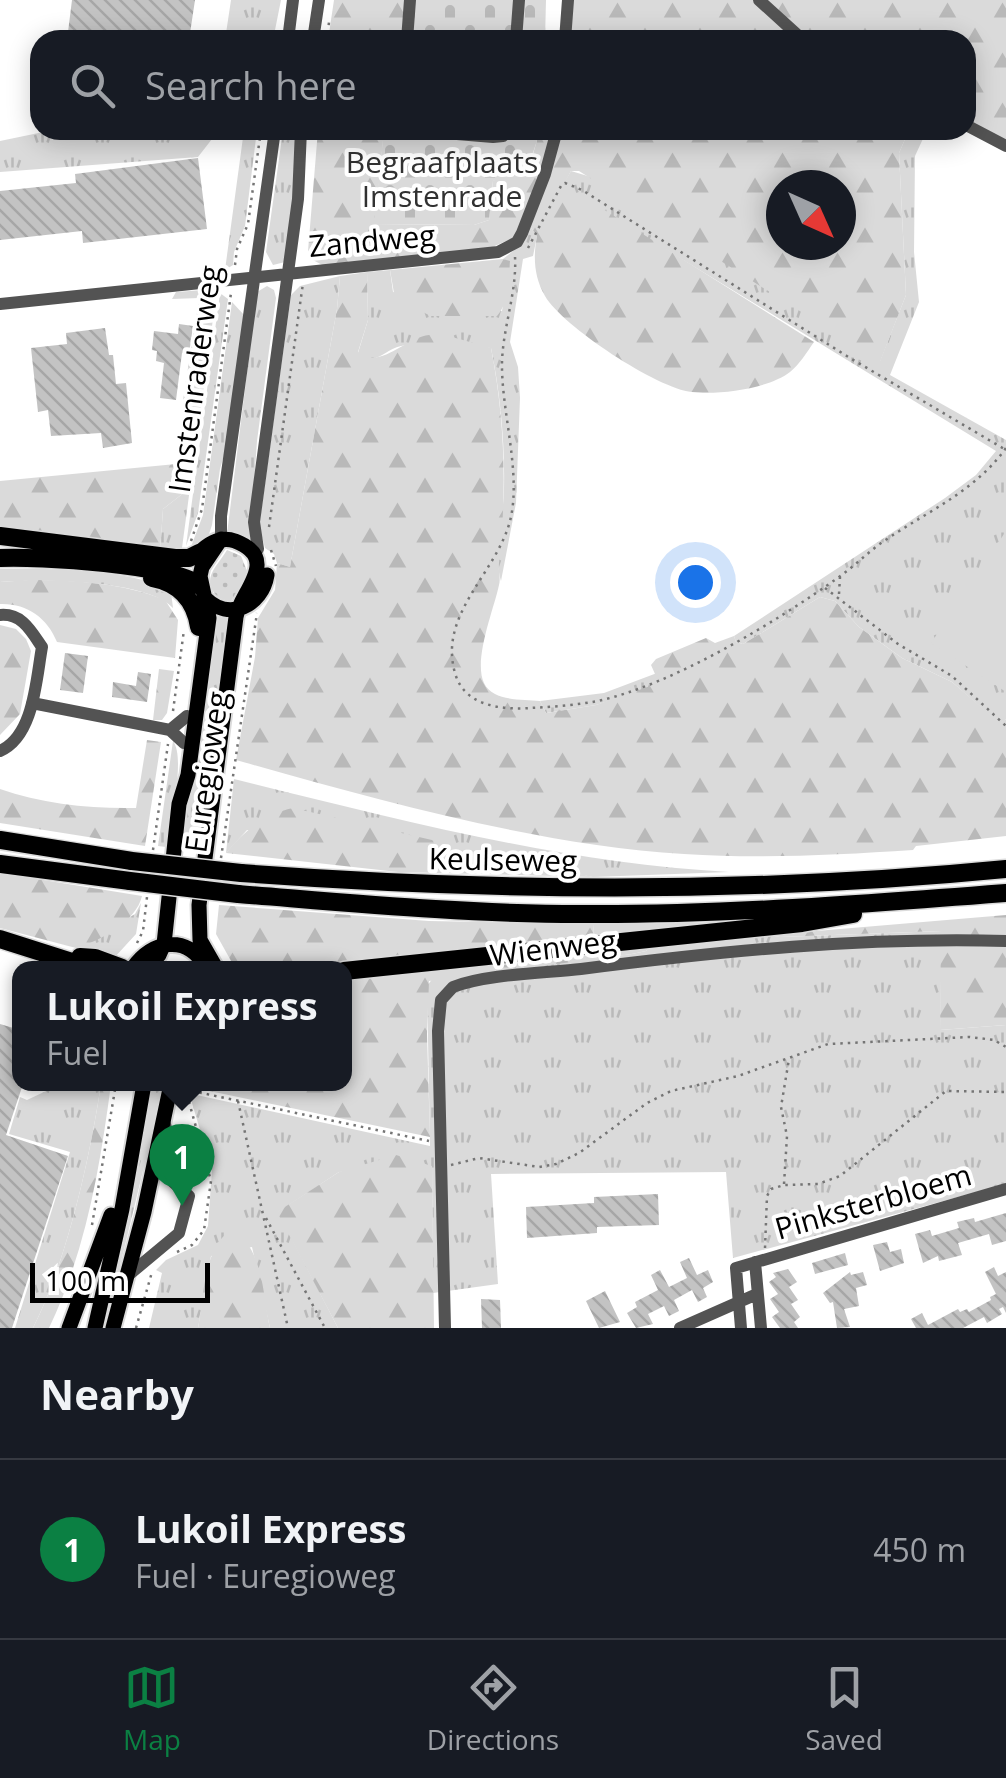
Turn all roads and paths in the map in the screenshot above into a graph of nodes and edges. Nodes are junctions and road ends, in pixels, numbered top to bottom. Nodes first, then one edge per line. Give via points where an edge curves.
1 (293, 0) edge
2 (319, 0) edge
3 (410, 0) edge
4 (519, 0) edge
5 (568, 0) edge
6 (759, 0) edge
7 (289, 30) edge
8 (315, 30) edge
9 (408, 30) edge
10 (517, 30) edge
11 (566, 30) edge
12 (791, 30) edge
13 (976, 130) edge
14 (260, 140) edge
15 (274, 140) edge
16 (301, 140) edge
17 (554, 140) edge
18 (1006, 146) edge
19 (508, 248) junction
20 (304, 271) junction
21 (289, 273) junction
22 (255, 276) junction
23 (233, 278) junction
24 (0, 304) edge
25 (1005, 450) edge
26 (268, 530) dead end
27 (0, 536) edge
28 (264, 546) junction
29 (204, 549) junction
30 (0, 558) edge
31 (134, 568) junction
32 (276, 570) dead end
33 (840, 576) junction
34 (824, 587) junction
35 (202, 592) junction
36 (839, 596) junction
37 (248, 609) junction
38 (0, 614) edge
39 (191, 623) junction
40 (32, 703) junction
41 (187, 716) junction
42 (1006, 726) edge
43 (170, 730) junction
44 (184, 744) junction
45 (0, 751) edge
46 (179, 804) junction
47 (6, 840) edge
48 (152, 860) dead end
49 (0, 864) edge
50 (1006, 869) edge
51 (220, 871) dead end
52 (1006, 893) edge
53 (148, 895) dead end
54 (962, 896) junction
55 (0, 939) edge
56 (1006, 941) edge
57 (134, 946) dead end
58 (158, 947) junction
59 (200, 951) junction
60 (56, 956) junction
61 (65, 961) edge
62 (71, 961) edge
63 (103, 961) edge
64 (142, 961) edge
65 (154, 961) edge
66 (204, 961) edge
67 (209, 961) edge
68 (352, 970) edge
69 (1006, 1047) edge
70 (789, 1057) junction
71 (115, 1091) edge
72 (134, 1091) edge
73 (143, 1091) edge
74 (173, 1091) edge
75 (197, 1091) edge
76 (1006, 1092) edge
77 (238, 1102) junction
78 (164, 1119) junction
79 (440, 1144) junction
80 (440, 1168) junction
81 (784, 1185) junction
82 (1006, 1189) edge
83 (117, 1212) junction
84 (144, 1212) junction
85 (263, 1213) junction
86 (90, 1233) dead end
87 (759, 1260) junction
88 (126, 1278) junction
89 (757, 1294) junction
90 (738, 1301) junction
91 (69, 1328) edge
92 (86, 1328) edge
93 (94, 1328) edge
94 (114, 1328) edge
95 (288, 1328) edge
96 (325, 1328) edge
97 (445, 1328) edge
98 (680, 1328) edge
99 (741, 1328) edge
100 (760, 1328) edge

1 - 7 street
2 - 8 street
3 - 9 street
4 - 10 street
5 - 11 street
6 - 12 street
13 - 18 street
14 - 23 path, Imstenraderweg
15 - 22 street, Imstenraderweg
16 - 21 street
17 - 19 street via 522,233
19 - 20 street, Zandweg
19 - 25 path via 520,252 530,246 565,183
19 - 34 path via 515,258 502,367 510,520 457,622 452,641 460,686 475,701 506,708 599,700 726,646
20 - 21 street, Zandweg
20 - 26 path
21 - 22 street, Zandweg
21 - 28 street via 254,522
22 - 23 street, Zandweg
22 - 29 street, Imstenraderweg via 221,516
23 - 24 street, Zandweg
23 - 29 path, Imstenraderweg via 202,509
25 - 33 path via 976,482
27 - 29 highway
28 - 32 path
28 - 37 main road via 267,580
29 - 35 main road
29 - 37 main road via 241,544 251,553 256,566
30 - 31 highway
31 - 35 highway via 182,575
31 - 39 highway via 187,596 197,613
33 - 34 path
33 - 36 path
34 - 36 path
35 - 37 main road via 216,608
35 - 46 main road, Euregioweg via 209,618
36 - 42 path via 898,644 952,676
37 - 51 path, Euregioweg
37 - 59 main road, Euregioweg via 235,643 199,905
38 - 40 street via 25,622 42,647
39 - 41 main road
39 - 43 path, Euregioweg
40 - 43 street
40 - 45 street via 17,740
41 - 43 street
41 - 44 main road
43 - 44 street
43 - 48 path, Euregioweg
44 - 46 main road
46 - 58 main road, Euregioweg
47 - 50 highway, Keulseweg, bridge via 241,873 473,887 790,885
49 - 54 highway, Keulseweg, bridge via 238,894 578,914
52 - 54 highway, Keulseweg
53 - 57 path
54 - 68 highway via 802,923
55 - 60 highway
56 - 79 street, Wienweg via 783,947 458,984 440,1005
58 - 59 main road
58 - 64 main road
58 - 65 main road
59 - 66 main road
59 - 67 main road
60 - 61 highway
60 - 62 highway
60 - 63 highway
69 - 70 path via 970,1036 850,1041
70 - 80 path via 671,1090 556,1164 478,1158
70 - 81 path via 781,1107
71 - 86 path
72 - 83 main road
73 - 83 main road
74 - 78 main road
75 - 77 path
76 - 81 path via 950,1090 840,1176
77 - 79 path
77 - 85 path
78 - 84 main road
78 - 88 street via 176,1165 173,1182 189,1196 179,1233
79 - 80 street, Wienweg
80 - 97 street, Wienweg
81 - 87 path via 767,1196
82 - 87 street, Pinksterbloem
83 - 84 street
83 - 91 main road
83 - 92 main road
83 - 93 main road
84 - 88 main road
85 - 95 path
85 - 96 path
87 - 89 street
87 - 90 street via 736,1268
88 - 94 main road
89 - 90 street
89 - 100 street
90 - 98 street
90 - 99 street

